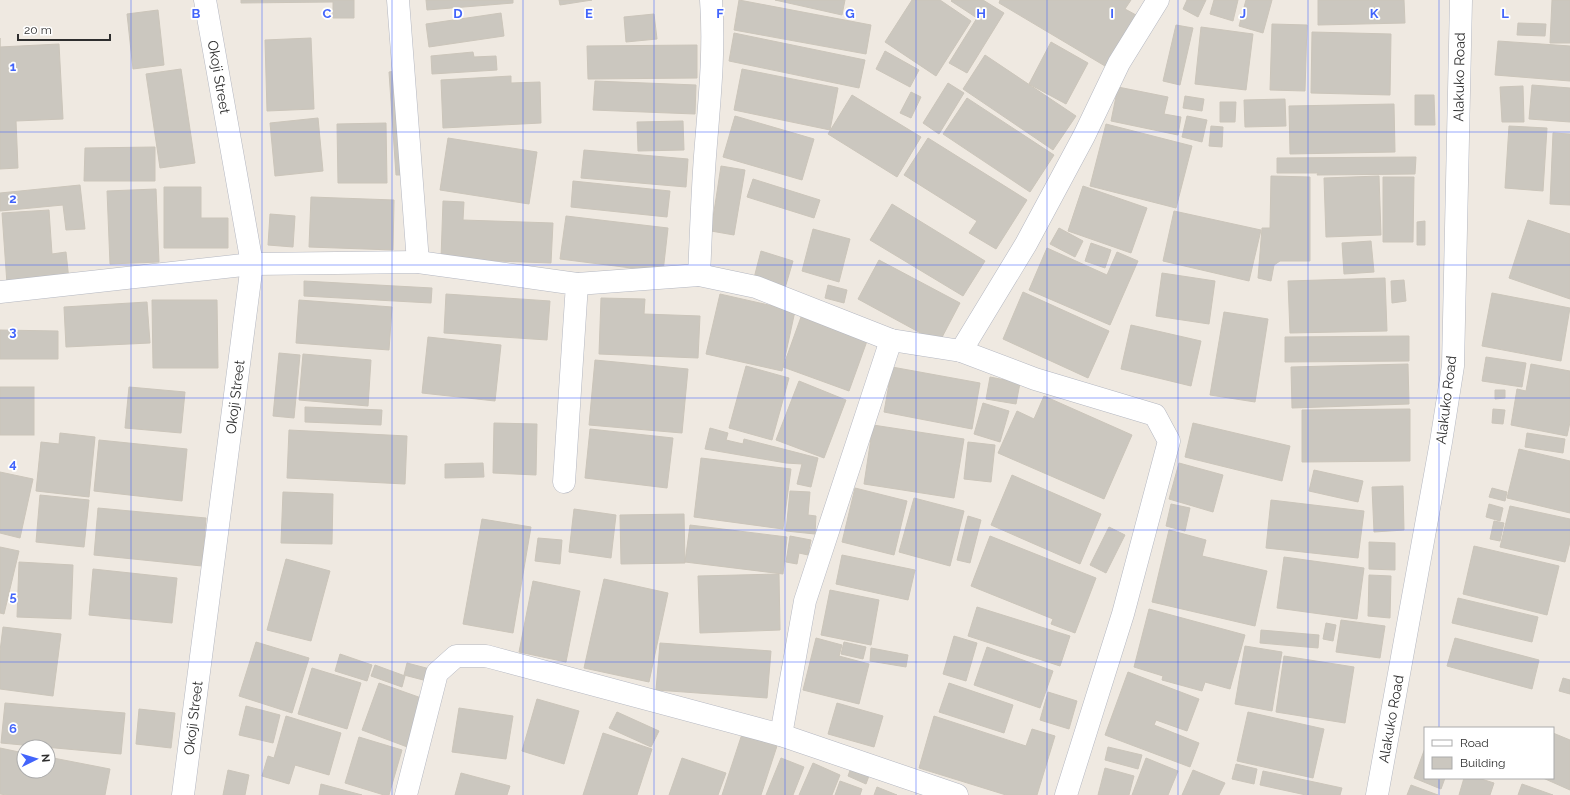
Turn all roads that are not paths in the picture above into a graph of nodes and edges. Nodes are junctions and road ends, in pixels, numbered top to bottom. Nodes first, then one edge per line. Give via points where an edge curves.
1 (205, 0) edge
2 (398, 0) edge
3 (711, 0) edge
4 (1158, 0) edge
5 (1461, 0) edge
6 (418, 262) junction
7 (252, 264) junction
8 (699, 275) junction
9 (577, 284) junction
10 (0, 292) edge
11 (891, 340) junction
12 (962, 352) junction
13 (564, 482) dead end
14 (781, 736) junction
15 (183, 795) edge
16 (406, 795) edge
17 (957, 795) edge
18 (1066, 795) edge
19 (1377, 795) edge

1 - 7 street, Okoji Street
2 - 6 street
3 - 8 street via 710,101
4 - 12 street via 1119,63 1084,136 1026,244
5 - 19 street, Alakuko Road via 1453,366
6 - 7 street
6 - 9 street
7 - 10 street
7 - 15 street, Okoji Street
8 - 9 street
8 - 11 street via 756,287
9 - 13 street
11 - 12 street
11 - 14 street via 805,601
12 - 18 street via 1035,379 1155,415 1169,441 1123,614
14 - 16 street via 486,656 456,656 437,674
14 - 17 street

